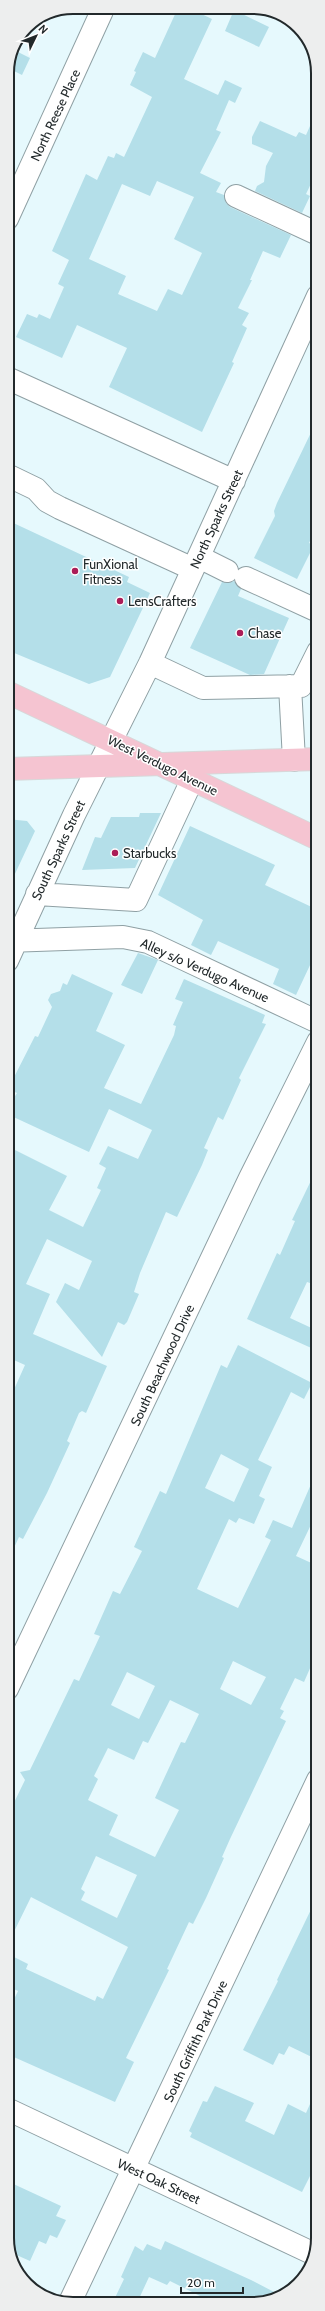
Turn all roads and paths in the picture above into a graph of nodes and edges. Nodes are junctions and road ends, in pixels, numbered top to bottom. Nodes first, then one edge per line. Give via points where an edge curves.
1 (101, 14) edge
2 (236, 196) dead end
3 (14, 204) edge
4 (311, 231) edge
5 (311, 311) edge
6 (14, 381) edge
7 (14, 478) edge
8 (234, 481) junction
9 (196, 563) junction
10 (311, 608) edge
11 (150, 663) junction
12 (311, 668) edge
13 (303, 686) edge
14 (14, 695) edge
15 (111, 740) junction
16 (311, 759) edge
17 (294, 760) junction
18 (159, 764) junction
19 (97, 766) junction
20 (14, 769) edge
21 (192, 780) junction
22 (311, 836) edge
23 (37, 894) junction
24 (14, 937) edge
25 (14, 941) edge
26 (311, 1019) edge
27 (311, 1056) edge
28 (14, 1674) edge
29 (311, 1795) edge
30 (14, 2112) edge
31 (134, 2170) junction
32 (309, 2252) edge
33 (72, 2297) edge

1 - 3 street, North Reese Place
2 - 4 street
5 - 8 street, North Sparks Street
6 - 8 street
7 - 9 street via 36,489 47,501 60,508
8 - 9 street, North Sparks Street
9 - 10 street via 236,575
9 - 11 street, North Sparks Street
11 - 13 street via 203,688
11 - 15 street, North Sparks Street
12 - 13 street
13 - 17 street
14 - 15 main road, West Verdugo Avenue
15 - 18 main road, West Verdugo Avenue
15 - 19 street, South Sparks Street
16 - 17 main road
17 - 18 main road
18 - 19 main road
18 - 21 main road, West Verdugo Avenue
19 - 20 main road
19 - 23 street, South Sparks Street
21 - 22 main road, West Verdugo Avenue
21 - 23 street via 136,900
23 - 24 street, South Sparks Street
25 - 26 street, Alley s/o Verdugo Avenue via 123,937 148,942
27 - 28 street, South Beachwood Drive via 250,1178
29 - 31 street, South Griffith Park Drive
30 - 31 street, West Oak Street
31 - 32 street, West Oak Street
31 - 33 street, South Griffith Park Drive

